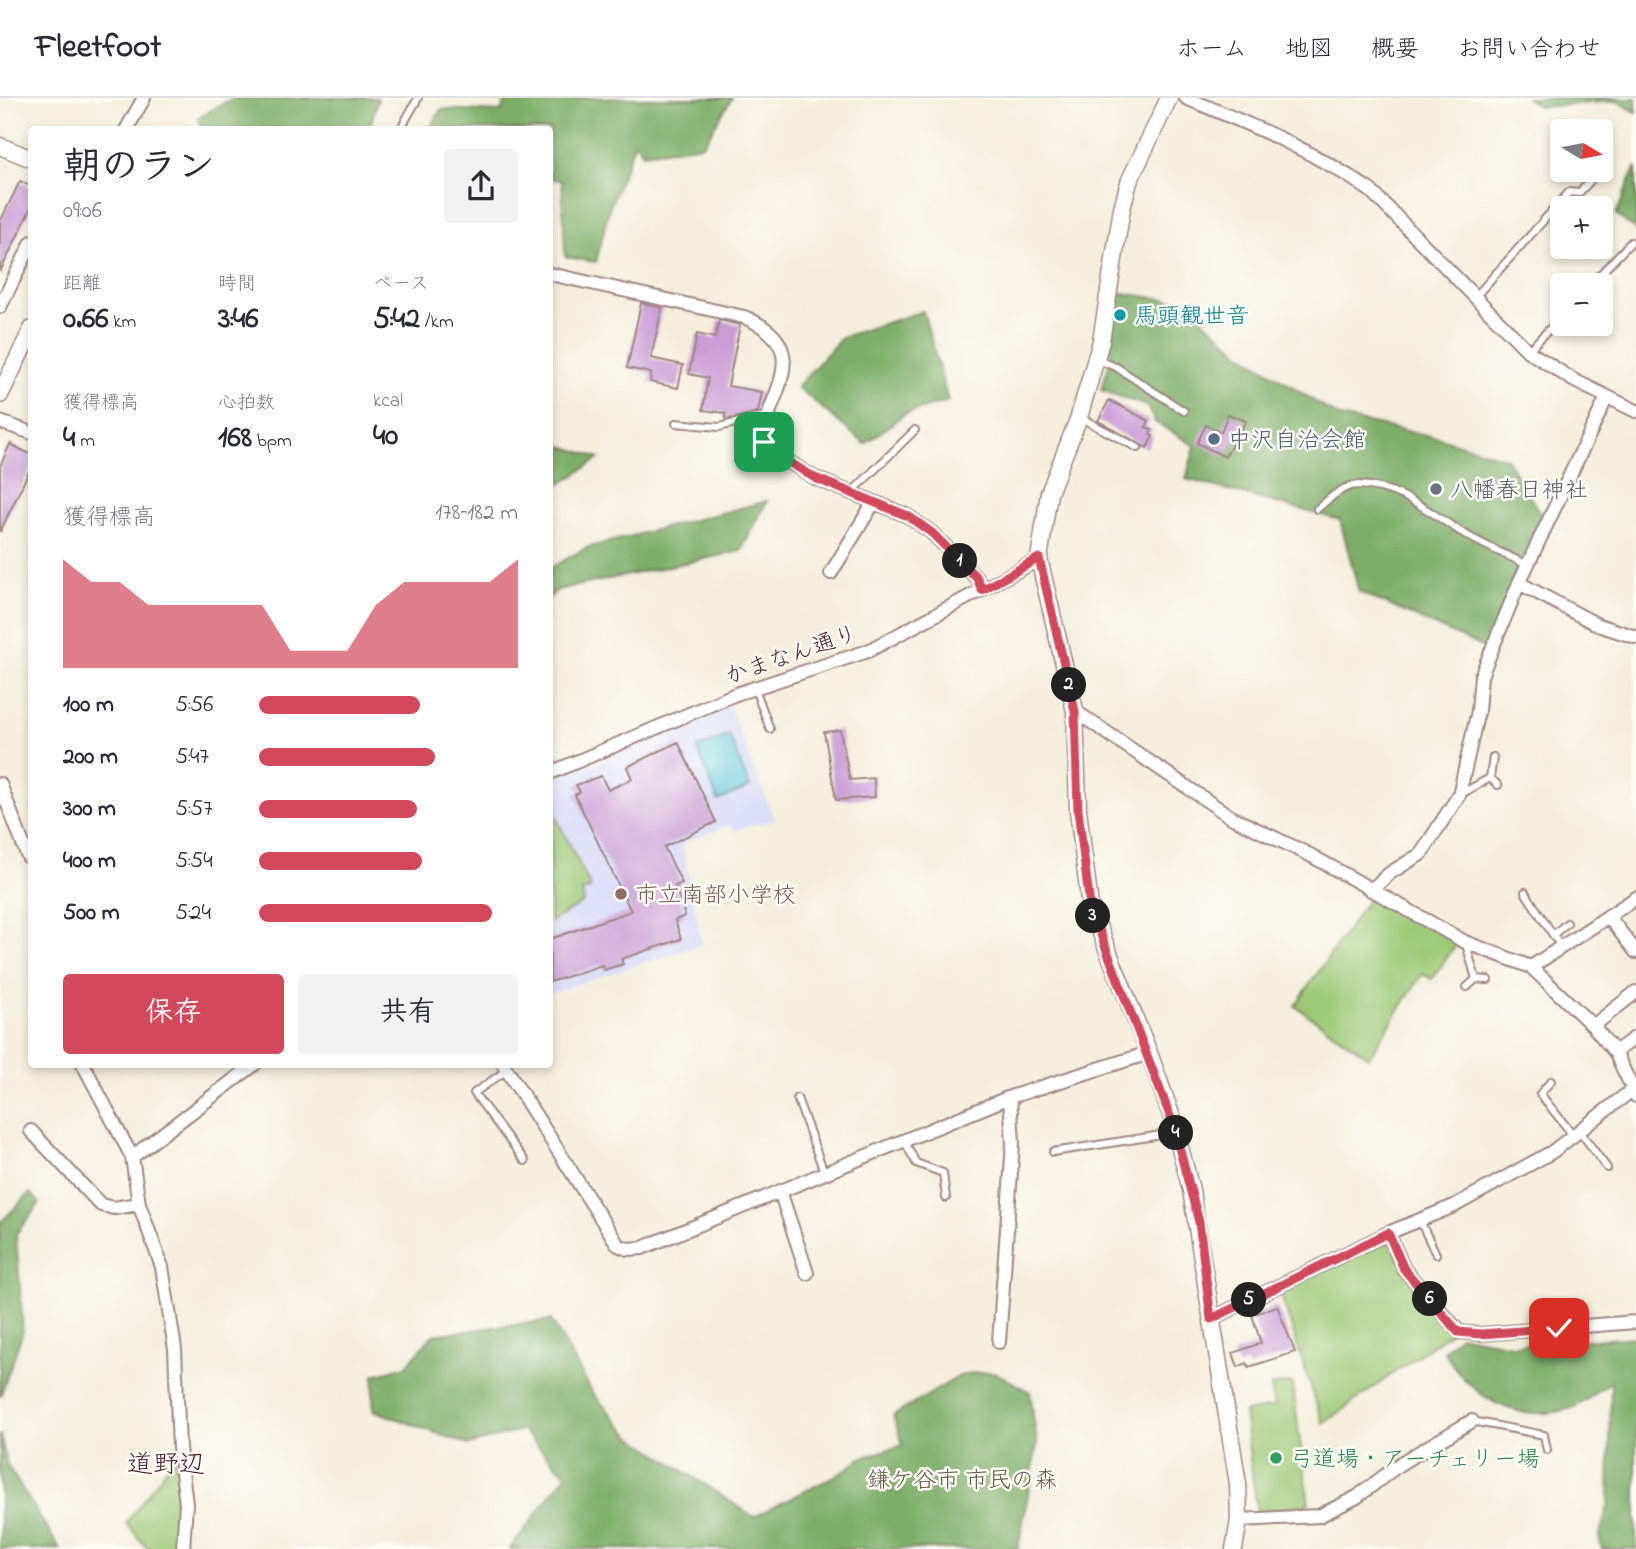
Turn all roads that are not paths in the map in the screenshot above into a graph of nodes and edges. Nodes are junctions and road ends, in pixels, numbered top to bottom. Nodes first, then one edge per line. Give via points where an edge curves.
1 (145, 98) edge
2 (418, 98) edge
3 (1169, 98) edge
4 (1186, 98) edge
5 (128, 126) edge
6 (402, 126) edge
7 (0, 146) edge
8 (28, 157) edge
9 (1589, 182) edge
10 (1631, 242) dead end
11 (28, 250) edge
12 (1601, 273) edge
13 (553, 275) edge
14 (1475, 298) junction
15 (0, 307) edge
16 (1550, 328) edge
17 (28, 337) edge
18 (1528, 351) junction
19 (1096, 359) junction
20 (0, 395) edge
21 (1607, 397) junction
22 (1184, 411) dead end
23 (1636, 411) edge
24 (770, 414) junction
25 (1079, 417) junction
26 (0, 422) edge
27 (676, 423) dead end
28 (915, 430) dead end
29 (28, 432) edge
30 (1139, 448) dead end
31 (851, 493) junction
32 (874, 502) junction
33 (1317, 509) dead end
34 (1039, 558) junction
35 (1527, 565) junction
36 (831, 573) dead end
37 (1518, 583) junction
38 (982, 590) junction
39 (1636, 636) edge
40 (755, 687) junction
41 (1075, 711) junction
42 (770, 729) dead end
43 (1493, 757) dead end
44 (553, 771) edge
45 (1490, 778) junction
46 (0, 784) edge
47 (1498, 785) dead end
48 (1459, 795) junction
49 (28, 858) dead end
50 (1371, 890) junction
51 (1525, 892) dead end
52 (1636, 898) edge
53 (1608, 916) junction
54 (1567, 923) dead end
55 (1553, 935) junction
56 (1465, 942) junction
57 (1561, 947) junction
58 (1636, 952) edge
59 (1531, 967) junction
60 (1476, 979) junction
61 (1488, 980) dead end
62 (1467, 987) dead end
63 (1636, 992) edge
64 (1593, 1026) junction
65 (1636, 1037) edge
66 (1615, 1052) junction
67 (1149, 1054) junction
68 (85, 1068) edge
69 (250, 1068) edge
70 (504, 1068) edge
71 (506, 1068) edge
72 (1550, 1082) dead end
73 (1635, 1090) edge
74 (1010, 1097) junction
75 (797, 1098) dead end
76 (31, 1131) dead end
77 (1176, 1133) junction
78 (1576, 1133) junction
79 (904, 1139) junction
80 (1053, 1152) dead end
81 (132, 1157) junction
82 (525, 1161) dead end
83 (1607, 1168) dead end
84 (824, 1172) junction
85 (780, 1191) junction
86 (946, 1198) dead end
87 (139, 1204) junction
88 (1420, 1221) junction
89 (1388, 1233) junction
90 (1436, 1254) dead end
91 (807, 1273) dead end
92 (1211, 1319) junction
93 (1636, 1322) edge
94 (999, 1342) dead end
95 (1472, 1421) joint
96 (1547, 1450) dead end
97 (1239, 1520) junction
98 (183, 1549) edge
99 (1234, 1549) edge

1 - 5 street
2 - 6 lane
3 - 19 street via 1122,208
4 - 14 street via 1280,136 1351,177 1371,191
7 - 8 street
9 - 14 lane via 1578,193 1569,192
10 - 12 lane
11 - 15 street
13 - 24 street via 744,317 764,327 775,338 785,369
14 - 18 street
16 - 18 lane
17 - 20 street
18 - 21 street
19 - 22 lane
19 - 25 street
21 - 23 street
21 - 35 street
24 - 27 lane via 719,427
24 - 31 street via 764,435 768,449 815,478
25 - 30 lane
25 - 34 street via 1049,493
26 - 29 street
28 - 31 lane
31 - 32 street
32 - 36 street
32 - 38 street via 908,516 932,533 977,578
33 - 35 lane via 1336,493 1356,485 1385,490 1417,500 1456,529
34 - 38 street, かまなん通り
34 - 41 street
35 - 37 street
37 - 39 street via 1598,625
37 - 48 street via 1481,676
38 - 40 street, かまなん通り via 868,651
40 - 42 lane
40 - 44 street, かまなん通り
41 - 50 street via 1231,817
41 - 67 street via 1078,810 1090,906
43 - 45 lane
45 - 47 lane
45 - 48 lane
46 - 49 street
48 - 50 street via 1421,854
50 - 56 street
51 - 55 lane
52 - 53 street
53 - 57 street
53 - 58 street
54 - 55 lane
55 - 57 lane
56 - 59 street
56 - 60 lane
57 - 59 street
59 - 64 street
60 - 61 lane
60 - 62 lane
63 - 64 street
64 - 66 street
65 - 66 street
66 - 73 street
67 - 74 street
67 - 77 street
68 - 81 street
69 - 81 street
70 - 82 lane via 474,1093
71 - 85 street via 618,1245 642,1248
72 - 78 lane via 1540,1094
73 - 78 street
74 - 79 street
74 - 94 street via 1013,1143
75 - 84 lane
76 - 87 street via 101,1205
77 - 80 lane
77 - 92 street via 1199,1222
78 - 83 lane
78 - 88 street via 1552,1152
79 - 84 street
79 - 86 lane via 916,1163 943,1173
81 - 87 street
84 - 85 street
85 - 91 street
87 - 98 street via 162,1267 175,1349 186,1504
88 - 89 street
88 - 90 lane
89 - 92 street
89 - 93 street via 1404,1269 1458,1332
92 - 97 street via 1238,1484
95 - 96 lane via 1544,1435
95 - 97 street via 1320,1516
97 - 99 street

